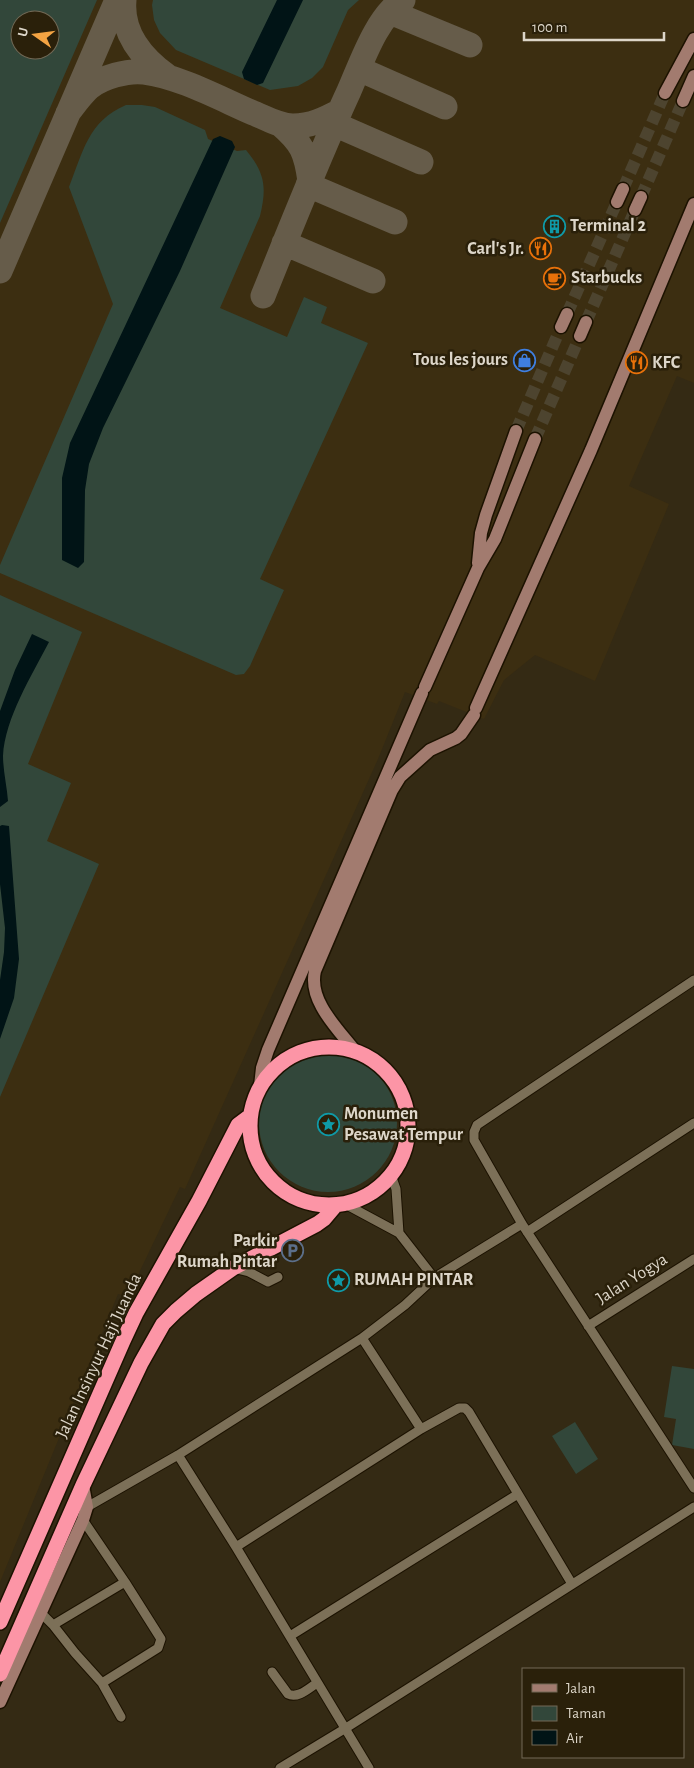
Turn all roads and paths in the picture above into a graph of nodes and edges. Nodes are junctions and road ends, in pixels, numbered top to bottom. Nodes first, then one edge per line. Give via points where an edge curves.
1 (694, 39) edge
2 (694, 76) edge
3 (665, 93) tunnel mouth
4 (683, 101) tunnel mouth
5 (623, 189) tunnel mouth
6 (641, 197) tunnel mouth
7 (617, 202) tunnel mouth
8 (694, 204) edge
9 (636, 210) tunnel mouth
10 (567, 314) tunnel mouth
11 (586, 322) tunnel mouth
12 (562, 327) tunnel mouth
13 (580, 336) tunnel mouth
14 (516, 431) tunnel mouth
15 (534, 439) tunnel mouth
16 (478, 568) junction
17 (694, 980) edge
18 (354, 1051) junction
19 (260, 1086) junction
20 (250, 1116) junction
21 (694, 1123) edge
22 (391, 1176) junction
23 (340, 1205) junction
24 (522, 1224) junction
25 (527, 1232) junction
26 (399, 1233) junction
27 (694, 1259) edge
28 (233, 1268) junction
29 (278, 1277) dead end
30 (434, 1278) junction
31 (588, 1326) junction
32 (362, 1338) junction
33 (421, 1429) junction
34 (178, 1455) junction
35 (82, 1485) junction
36 (694, 1488) edge
37 (518, 1494) junction
38 (694, 1507) edge
39 (85, 1513) junction
40 (42, 1525) junction
41 (61, 1533) junction
42 (236, 1547) junction
43 (125, 1582) junction
44 (572, 1584) junction
45 (40, 1612) junction
46 (0, 1622) edge
47 (53, 1625) junction
48 (290, 1636) junction
49 (272, 1672) dead end
50 (0, 1674) edge
51 (102, 1683) junction
52 (317, 1683) junction
53 (0, 1702) edge
54 (120, 1717) dead end
55 (340, 1731) junction
56 (280, 1768) edge
57 (369, 1768) edge

1 - 3 street
2 - 4 street
5 - 7 street
6 - 9 street
8 - 18 street via 591,450 475,712 461,734 430,750 400,777 315,971 319,1001
10 - 12 street
11 - 13 street
14 - 16 street via 481,533
15 - 16 street via 495,539
16 - 19 street via 268,1050
17 - 24 street via 477,1125 474,1140
18 - 19 highway via 319,1047 301,1051 271,1071
18 - 22 highway via 371,1059 388,1074 402,1095 408,1126 406,1142
19 - 20 highway
20 - 23 highway via 253,1151 271,1182 300,1201 318,1206
20 - 40 highway, Jalan Insinyur Haji Juanda via 235,1131 136,1313
21 - 25 street
22 - 23 highway via 363,1198
22 - 26 street via 396,1189
23 - 26 street
23 - 28 highway via 317,1224
24 - 25 street
24 - 30 street
25 - 31 street
26 - 30 street
27 - 31 street, Jalan Yogya
28 - 29 street via 268,1282
28 - 35 highway via 196,1294 163,1324
30 - 32 street
31 - 36 street
32 - 33 street
32 - 34 street
33 - 37 street via 459,1408 465,1408
33 - 42 street
34 - 39 street
34 - 42 street
35 - 39 street
35 - 41 highway
37 - 44 street
37 - 48 street
38 - 44 street
39 - 43 street
39 - 45 street
40 - 41 highway
40 - 46 highway, Jalan Insinyur Haji Juanda
41 - 50 highway
42 - 48 street
43 - 47 street
43 - 51 street via 161,1642 158,1648
44 - 55 street
45 - 47 street
45 - 53 street
47 - 51 street
48 - 52 street
49 - 52 street via 292,1696
51 - 54 street
52 - 55 street
55 - 56 street
55 - 57 street

